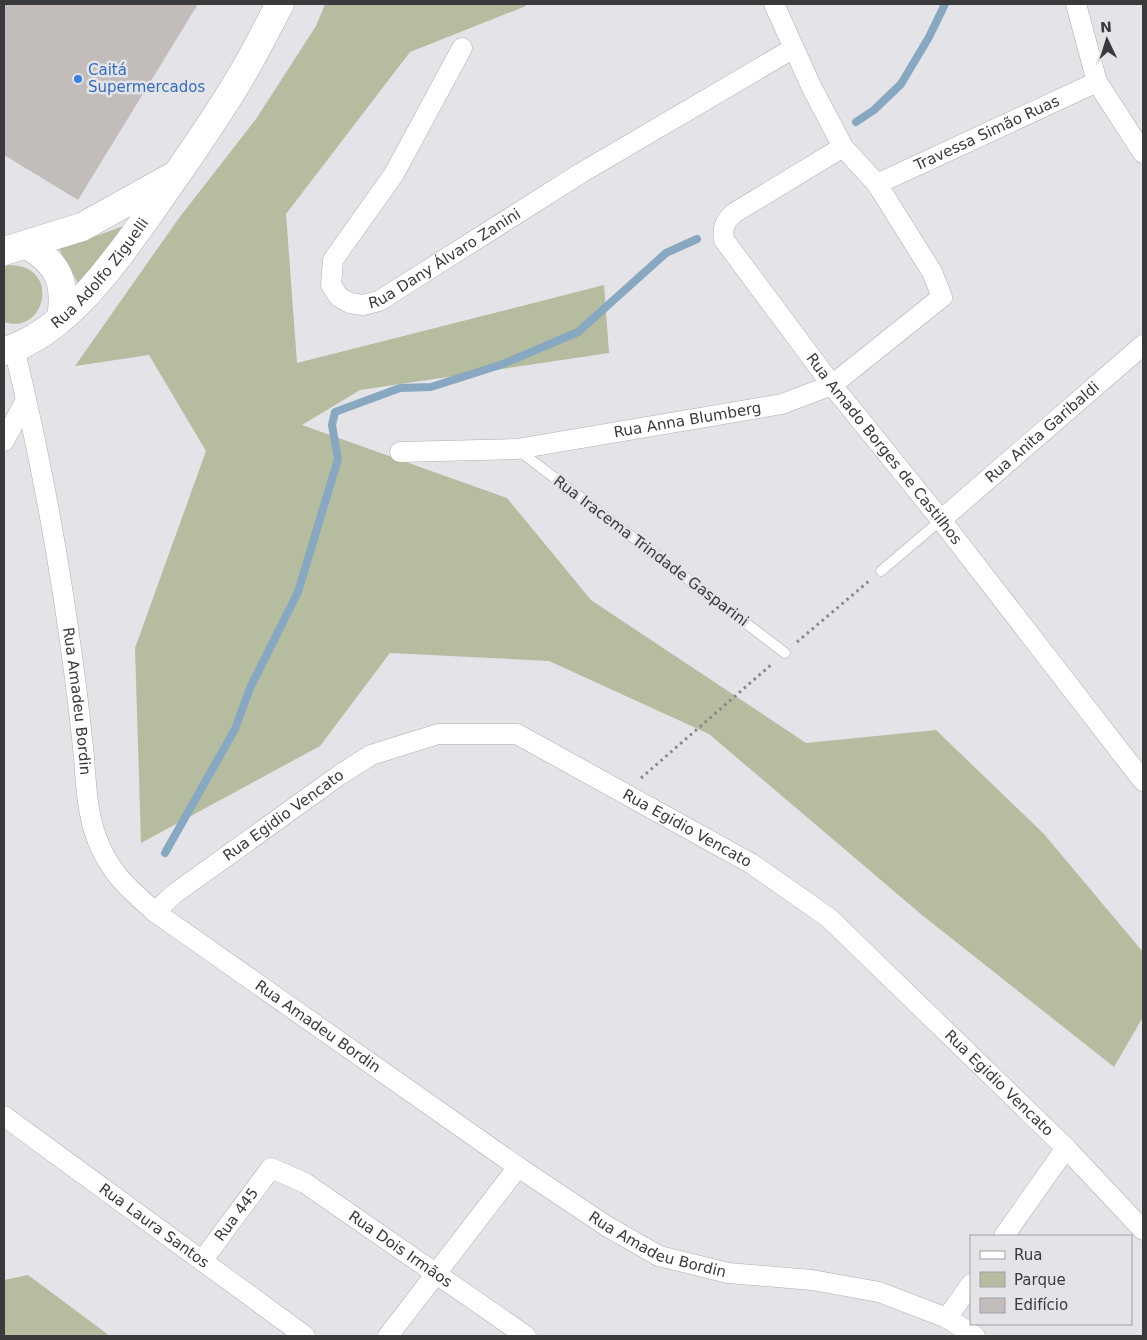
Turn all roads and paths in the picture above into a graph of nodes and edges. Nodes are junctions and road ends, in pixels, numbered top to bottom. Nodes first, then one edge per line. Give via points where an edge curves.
1 (280, 4) edge
2 (774, 4) edge
3 (1076, 4) edge
4 (462, 48) dead end
5 (794, 48) junction
6 (1097, 82) junction
7 (843, 147) junction
8 (1143, 154) edge
9 (178, 174) junction
10 (877, 184) junction
11 (15, 248) edge
12 (61, 318) junction
13 (1143, 344) edge
14 (7, 348) edge
15 (832, 385) junction
16 (26, 400) junction
17 (4, 441) edge
18 (517, 449) junction
19 (400, 452) dead end
20 (941, 520) junction
21 (881, 571) joint
22 (785, 652) junction
23 (1143, 781) edge
24 (623, 793) junction
25 (154, 912) junction
26 (4, 1116) edge
27 (1066, 1148) junction
28 (518, 1166) junction
29 (272, 1168) joint
30 (1143, 1230) edge
31 (1005, 1235) edge
32 (202, 1262) junction
33 (436, 1274) junction
34 (970, 1285) edge
35 (947, 1318) junction
36 (305, 1336) edge
37 (388, 1336) edge
38 (526, 1336) edge
39 (975, 1336) edge

1 - 9 main road, Rua Adolfo Ziguelli via 244,71
2 - 5 street
3 - 6 street
4 - 5 street, Rua Dany Álvaro Zanini via 394,174 333,260 331,285 339,297 350,304 379,302 581,173
5 - 7 street
6 - 8 street
6 - 10 street, Travessa Simão Ruas
7 - 10 street
7 - 15 street, Rua Amado Borges de Castilhos via 734,213 723,229 724,240
9 - 11 main road, Rua Adolfo Ziguelli via 82,227
9 - 12 main road, Rua Adolfo Ziguelli via 131,240 78,303
10 - 15 street, Rua Anna Blumberg via 932,272 942,297
11 - 12 main road via 42,254 54,267 62,283
12 - 14 main road, Rua Adolfo Ziguelli via 31,340
13 - 20 street, Rua Anita Garibaldi
14 - 16 street, Rua Amadeu Bordin
15 - 18 street, Rua Anna Blumberg via 782,404
15 - 20 street, Rua Amado Borges de Castilhos
16 - 17 street
16 - 25 street, Rua Amadeu Bordin via 64,598 88,800 96,837 109,865 123,884
18 - 19 street, Rua Anna Blumberg
18 - 22 lane, Rua Iracema Trindade Gasparini
20 - 21 lane
20 - 23 street, Rua Amado Borges de Castilhos
21 - 22 path
22 - 24 path
24 - 25 street, Rua Egidio Vencato via 517,734 438,734 371,755 174,894
24 - 27 street, Rua Egidio Vencato via 752,864 829,918
25 - 28 street, Rua Amadeu Bordin
26 - 32 street, Rua Laura Santos
27 - 30 street, Rua Egidio Vencato
27 - 31 street
28 - 33 street
28 - 35 street, Rua Amadeu Bordin via 608,1227 658,1256 728,1273 812,1280 879,1292
29 - 32 street, Rua 445
29 - 33 street, Rua Dois Irmãos via 306,1183
32 - 36 street, Rua Laura Santos
33 - 37 street
33 - 38 street, Rua Dois Irmãos
34 - 35 street
35 - 39 street, Rua Amadeu Bordin

